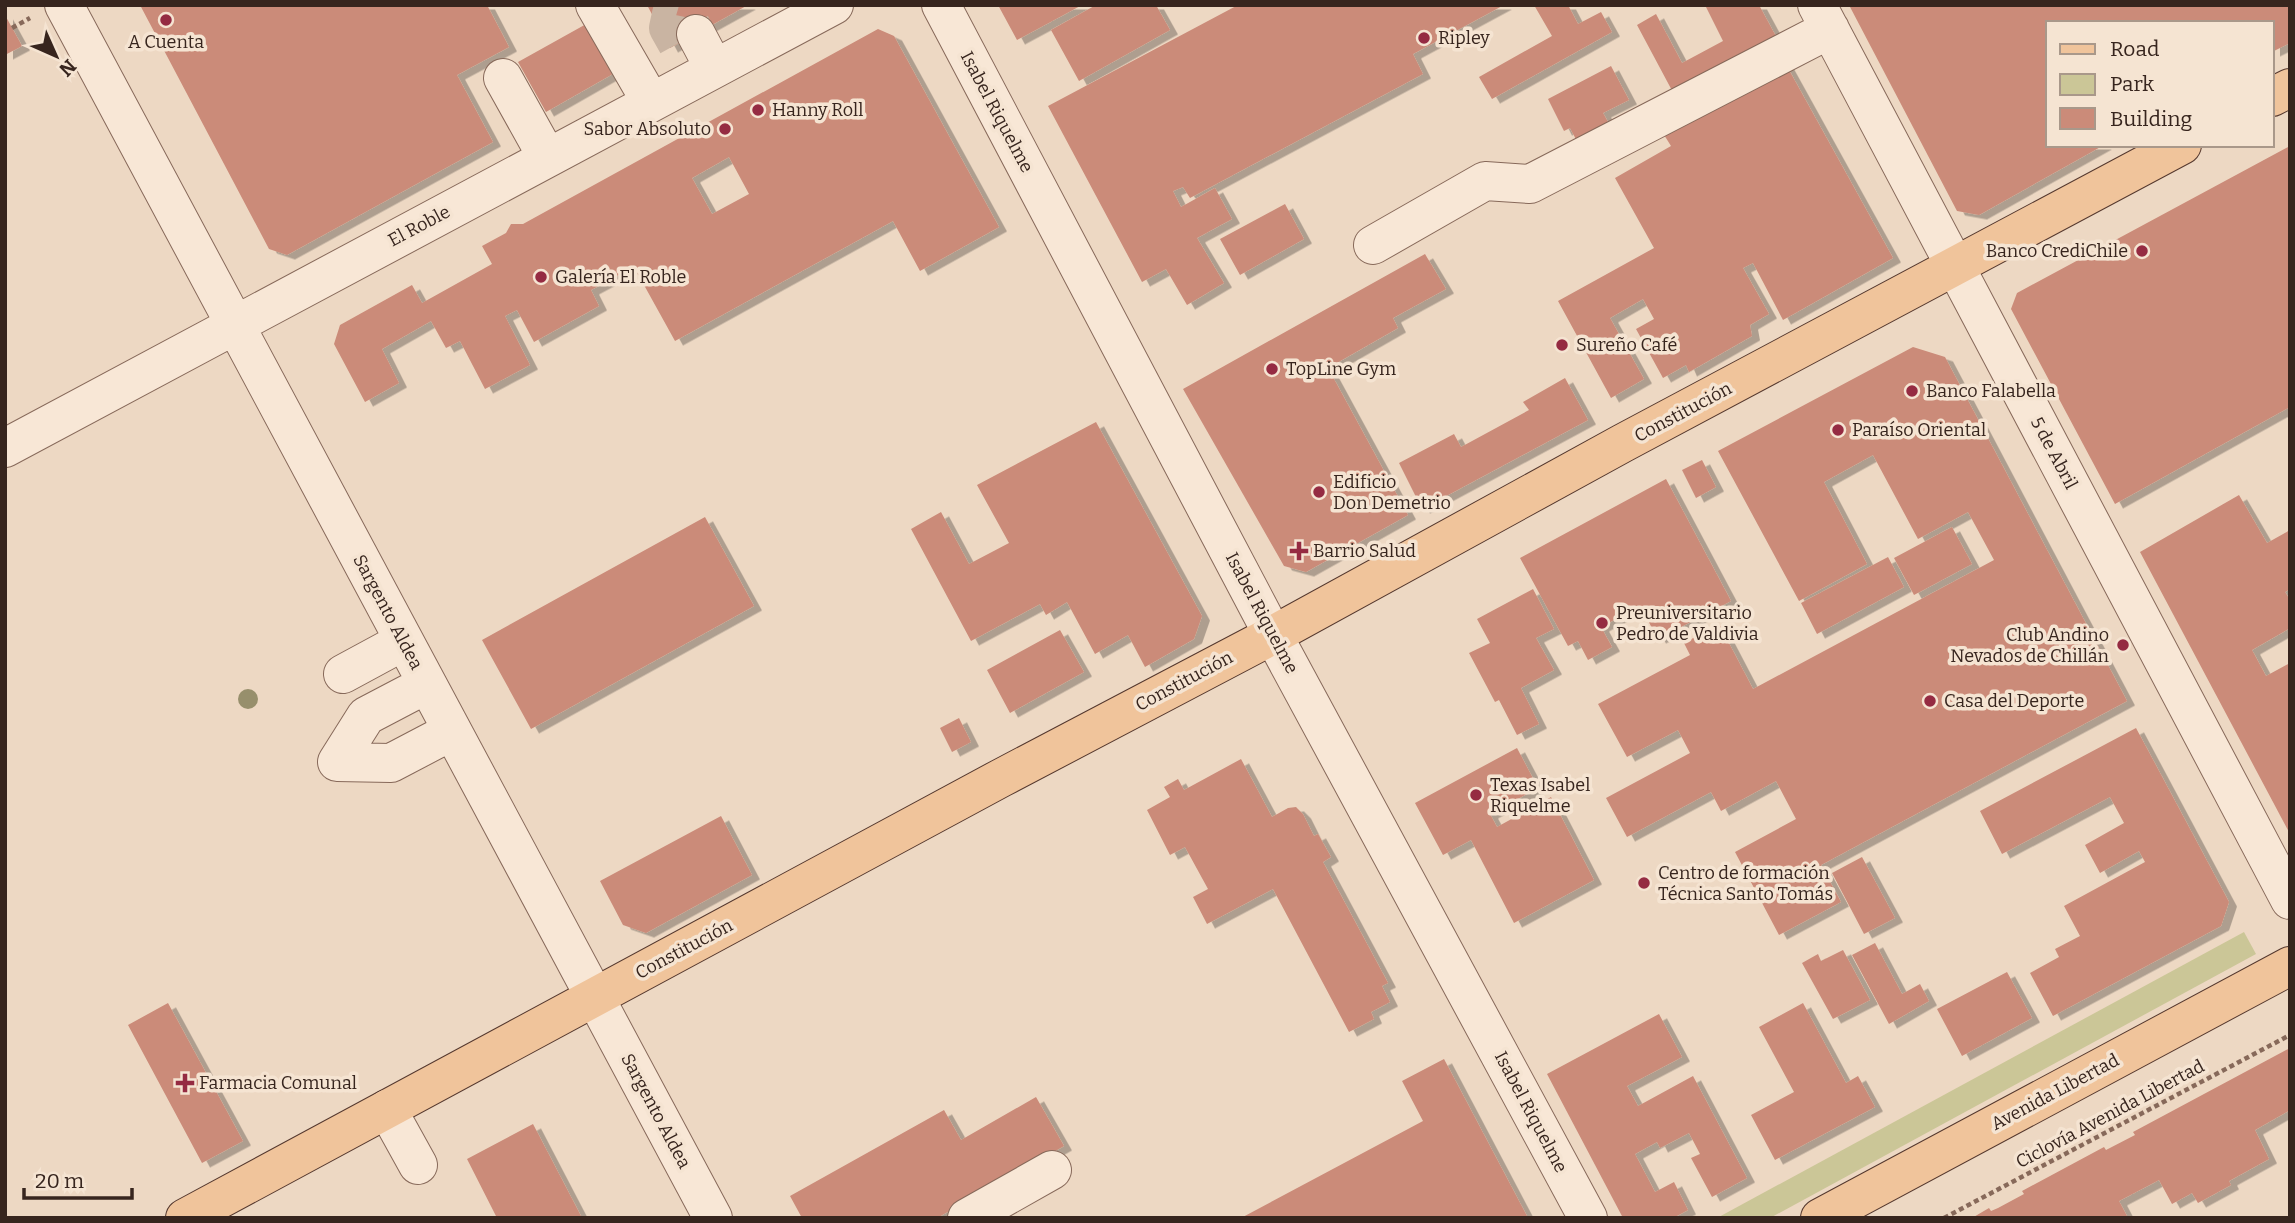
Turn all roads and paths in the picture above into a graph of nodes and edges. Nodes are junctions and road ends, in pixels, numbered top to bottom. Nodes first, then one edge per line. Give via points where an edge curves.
1 (64, 5) edge
2 (595, 5) edge
3 (834, 5) edge
4 (942, 5) edge
5 (1823, 17) edge
6 (687, 39) tunnel mouth
7 (705, 73) junction
8 (503, 78) dead end
9 (2290, 88) edge
10 (2274, 96) edge
11 (651, 102) junction
12 (2178, 147) edge
13 (547, 157) junction
14 (1373, 246) dead end
15 (1955, 266) junction
16 (235, 325) junction
17 (5, 448) edge
18 (1273, 635) junction
19 (404, 641) junction
20 (343, 674) dead end
21 (427, 684) junction
22 (452, 731) junction
23 (2290, 900) edge
24 (2290, 966) edge
25 (595, 998) junction
26 (2290, 1035) edge
27 (387, 1109) junction
28 (418, 1165) dead end
29 (1052, 1170) dead end
30 (186, 1218) edge
31 (713, 1218) edge
32 (967, 1218) edge
33 (1588, 1218) edge
34 (1820, 1218) edge
35 (1944, 1218) edge

1 - 16 street, Sargento Aldea
2 - 11 street
3 - 7 street, El Roble
4 - 18 street, Isabel Riquelme
5 - 14 street via 1530,184 1485,181
5 - 15 street, 5 de Abril
6 - 7 street
7 - 11 street, El Roble
8 - 13 street
9 - 10 main road
11 - 13 street, El Roble
12 - 15 main road, Constitución
13 - 16 street, El Roble
15 - 18 main road, Constitución
15 - 23 street, 5 de Abril
16 - 17 street, El Roble
16 - 19 street, Sargento Aldea
18 - 25 main road, Constitución
18 - 33 street, Isabel Riquelme
19 - 20 street
19 - 21 street, Sargento Aldea
21 - 22 street, Sargento Aldea
21 - 22 street via 366,716 337,762 391,763
22 - 25 street, Sargento Aldea
24 - 34 main road, Avenida Libertad
25 - 27 main road, Constitución
25 - 31 street, Sargento Aldea
26 - 35 path, Ciclovía Avenida Libertad
27 - 28 street
27 - 30 main road, Constitución
29 - 32 street

